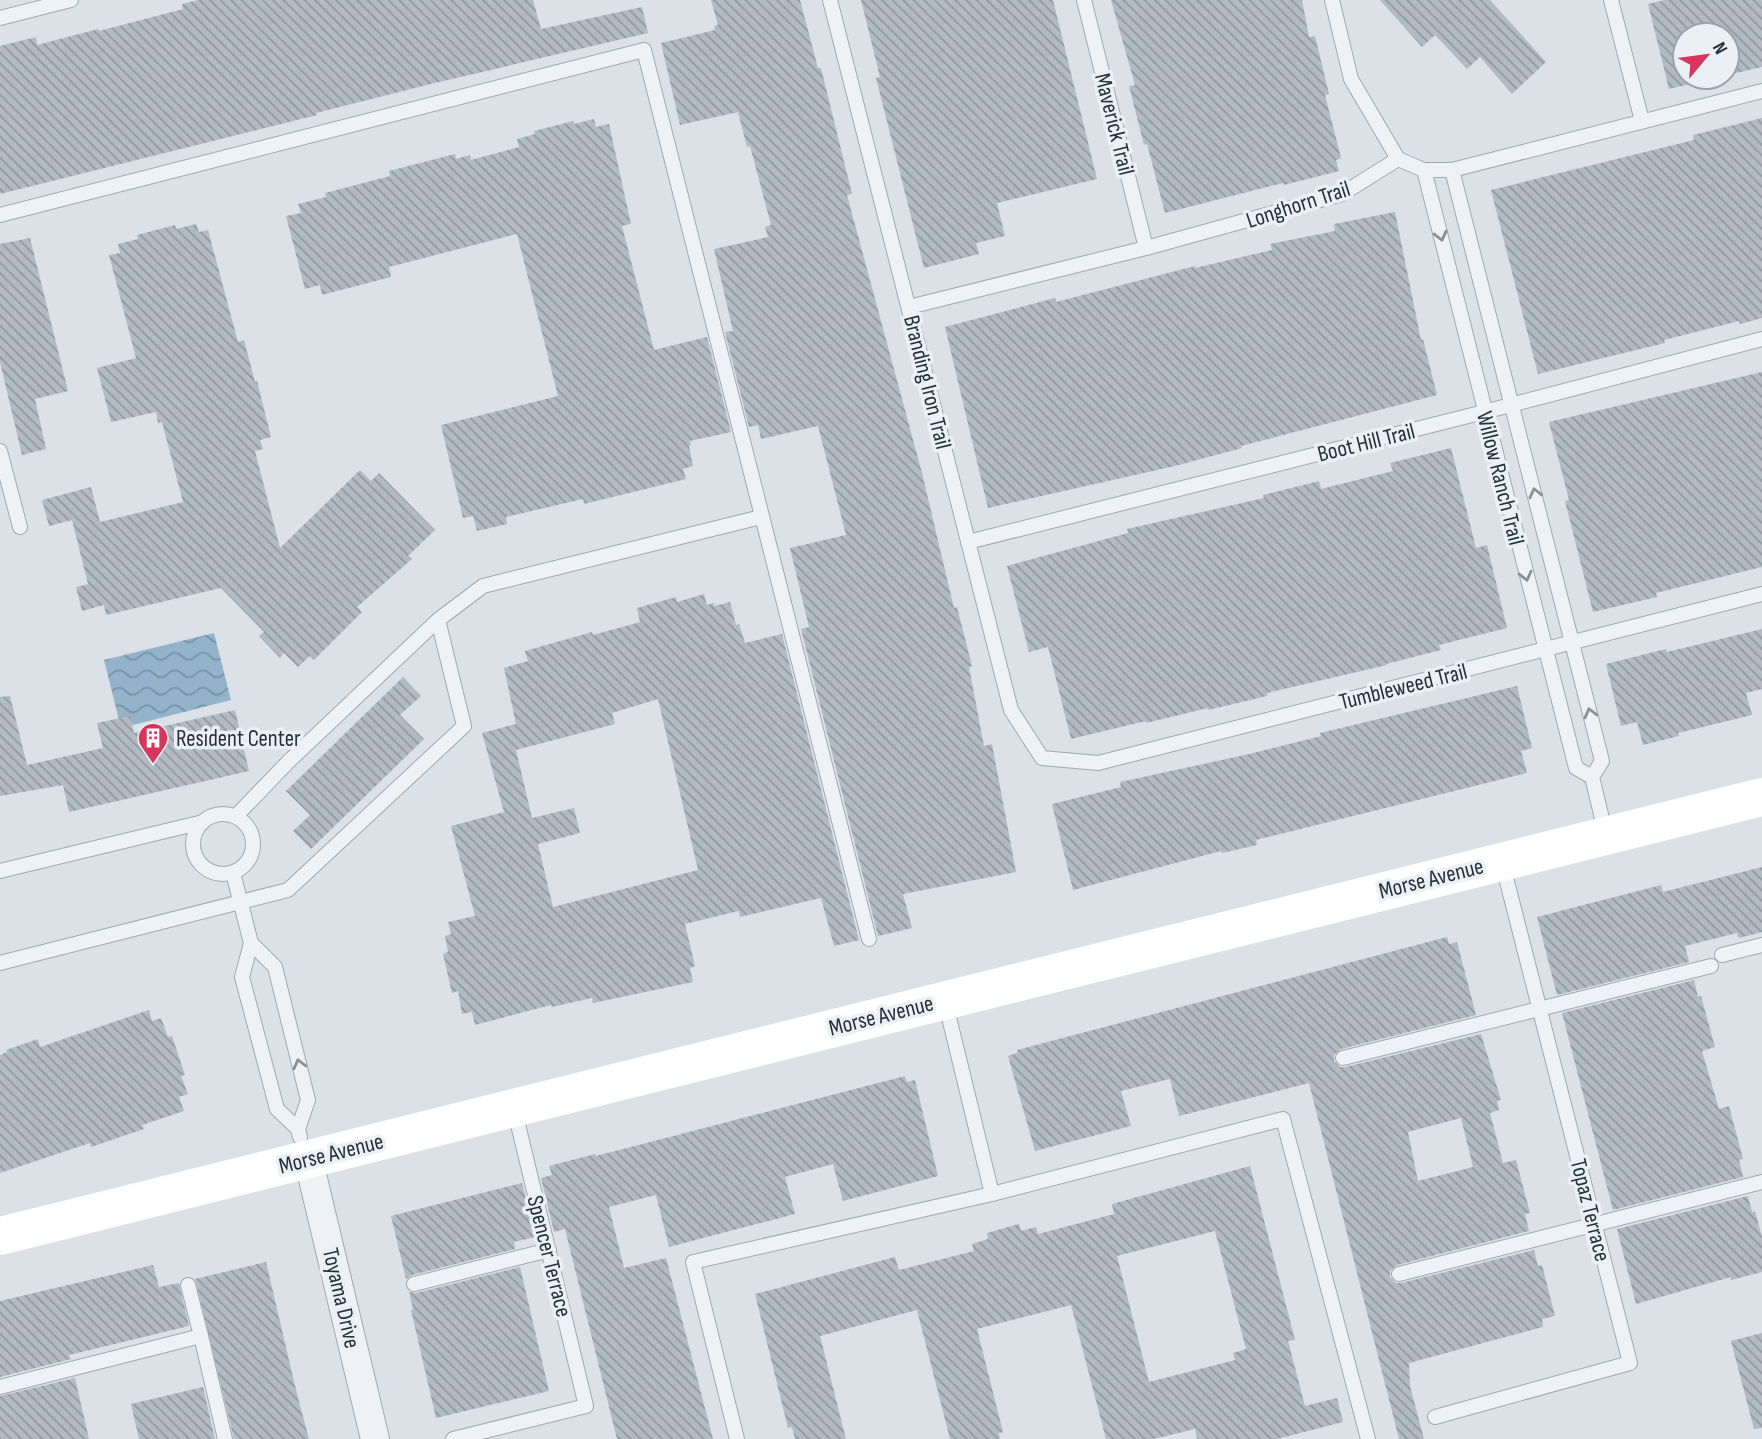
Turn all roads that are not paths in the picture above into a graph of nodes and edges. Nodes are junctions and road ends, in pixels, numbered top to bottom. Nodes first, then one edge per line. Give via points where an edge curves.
1 (71, 0) edge
2 (830, 0) edge
3 (1084, 0) edge
4 (1332, 0) edge
5 (1611, 0) edge
6 (0, 18) edge
7 (1762, 91) edge
8 (1642, 121) junction
9 (1398, 159) junction
10 (1424, 170) junction
11 (1452, 170) junction
12 (0, 215) edge
13 (1146, 248) junction
14 (909, 307) junction
15 (1762, 339) edge
16 (1513, 405) junction
17 (1484, 412) junction
18 (0, 451) edge
19 (761, 517) junction
20 (20, 527) dead end
21 (968, 542) junction
22 (1762, 594) edge
23 (438, 620) junction
24 (1572, 642) junction
25 (1545, 649) junction
26 (1042, 758) joint
27 (1592, 777) junction
28 (1762, 797) edge
29 (236, 816) junction
30 (203, 822) junction
31 (1606, 835) junction
32 (1502, 860) junction
33 (0, 871) edge
34 (233, 873) junction
35 (240, 904) junction
36 (869, 939) dead end
37 (251, 943) junction
38 (1762, 945) edge
39 (1722, 955) dead end
40 (0, 963) edge
41 (1711, 966) dead end
42 (944, 999) junction
43 (1540, 1008) junction
44 (1343, 1058) dead end
45 (514, 1106) junction
46 (303, 1144) junction
47 (1762, 1182) edge
48 (992, 1194) junction
49 (1595, 1225) junction
50 (0, 1236) edge
51 (549, 1250) junction
52 (1399, 1274) dead end
53 (414, 1284) dead end
54 (188, 1285) dead end
55 (201, 1336) junction
56 (0, 1387) edge
57 (1435, 1417) dead end
58 (225, 1439) edge
59 (374, 1439) edge
60 (453, 1439) edge
61 (737, 1439) edge
62 (1368, 1439) edge

1 - 6 lane
2 - 14 lane, Branding Iron Trail
3 - 13 lane, Maverick Trail
4 - 9 lane via 1351,79
5 - 8 lane
7 - 8 lane
8 - 11 lane
9 - 10 lane
9 - 13 lane, Longhorn Trail via 1342,194
10 - 11 lane
10 -> 17 lane, Willow Ranch Trail
11 - 16 lane, Willow Ranch Trail
12 - 19 lane via 644,50
13 - 14 lane, Longhorn Trail
14 - 21 lane, Branding Iron Trail
15 - 16 lane, Boot Hill Trail
16 - 17 lane, Boot Hill Trail
24 -> 16 lane, Willow Ranch Trail
17 - 21 lane, Boot Hill Trail
17 -> 25 lane, Willow Ranch Trail
18 - 20 lane
19 - 23 lane via 483,586
19 - 36 lane
21 - 26 lane, Branding Iron Trail via 1011,710
22 - 24 lane, Tumbleweed Trail
23 - 29 lane
23 - 35 lane via 464,726 288,890
24 - 25 lane, Tumbleweed Trail
27 -> 24 lane, Willow Ranch Trail via 1602,761
25 - 26 lane, Tumbleweed Trail via 1098,763
25 - 27 lane, Willow Ranch Trail via 1576,768
27 - 31 lane, Willow Ranch Trail
28 - 31 street, Morse Avenue
29 - 30 lane via 217,814
29 - 34 lane via 251,830 254,840 249,860
30 - 33 lane
30 - 34 lane via 193,841 197,860 212,873
31 - 32 street, Morse Avenue
32 - 42 street, Morse Avenue
32 - 43 lane, Topaz Terrace
34 - 35 lane
35 - 37 lane
35 - 40 lane
46 -> 37 lane via 308,1100 275,967
37 - 46 lane via 242,977 276,1109
38 - 39 lane
41 - 43 lane
42 - 45 street, Morse Avenue
42 - 48 lane
43 - 44 lane
43 - 49 lane, Topaz Terrace
45 - 46 street, Morse Avenue
45 - 51 lane, Spencer Terrace
46 - 50 street, Morse Avenue
46 - 59 street, Toyama Drive
47 - 49 lane
48 - 61 lane via 693,1262
48 - 62 lane via 1283,1119
49 - 52 lane
49 - 57 lane, Topaz Terrace via 1630,1363
51 - 53 lane
51 - 60 lane, Spencer Terrace via 586,1405
54 - 55 lane
55 - 56 lane
55 - 58 lane

